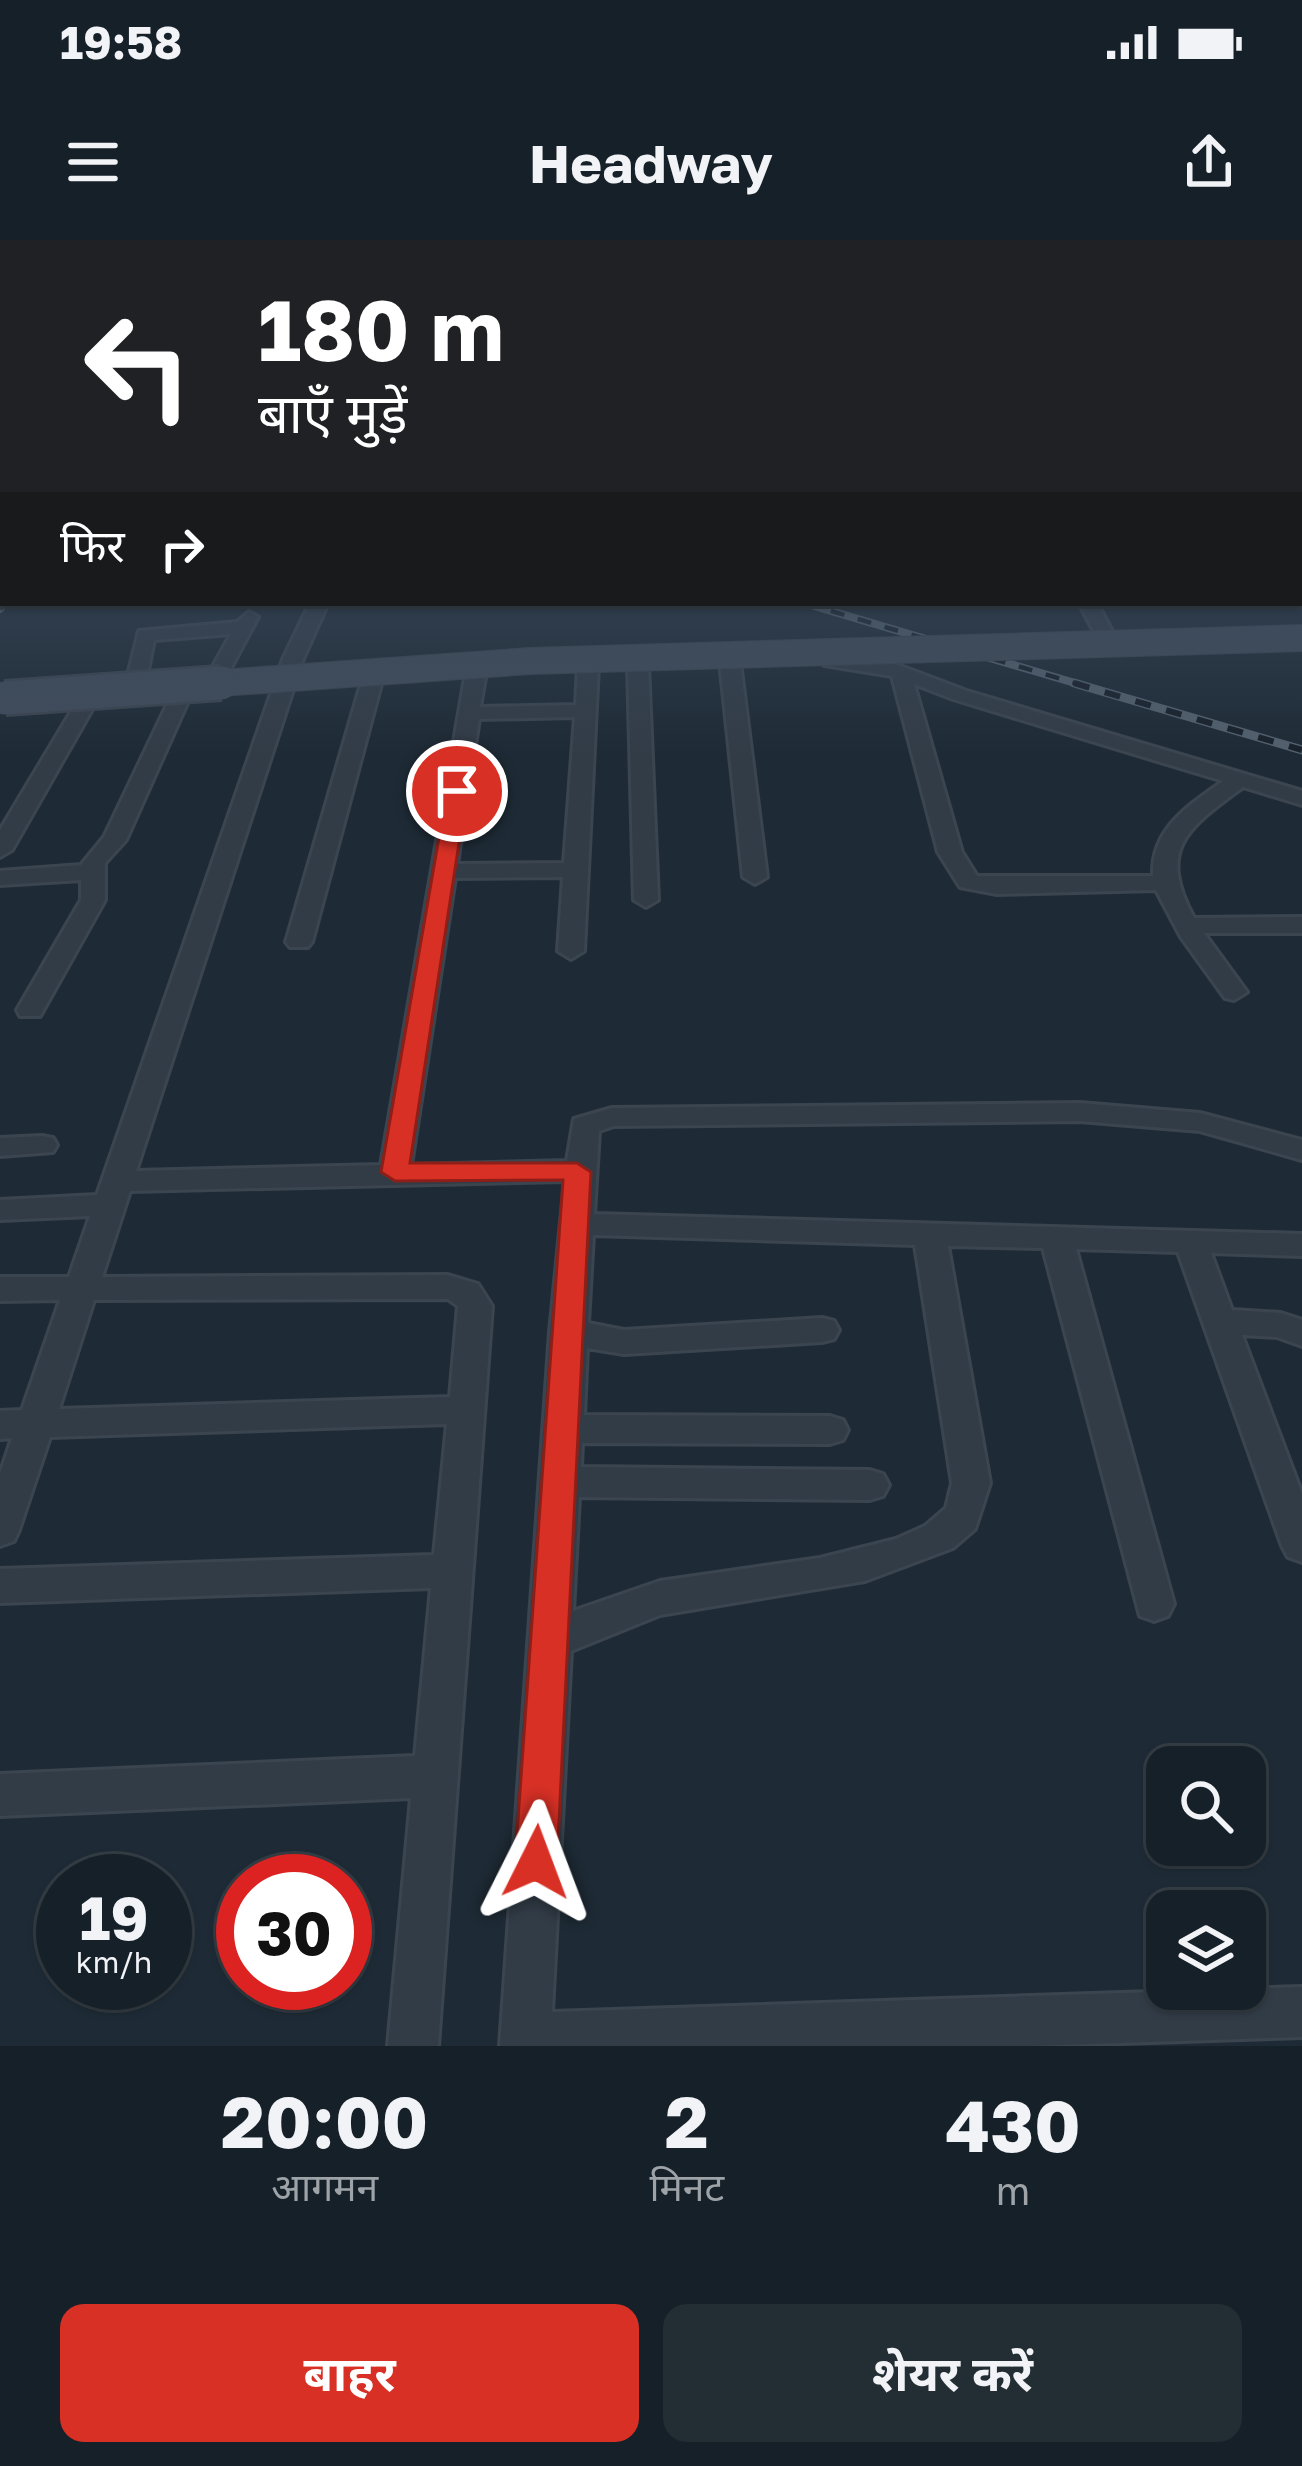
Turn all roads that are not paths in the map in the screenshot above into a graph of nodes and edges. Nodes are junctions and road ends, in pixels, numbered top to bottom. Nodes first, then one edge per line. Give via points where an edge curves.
1 (318, 606) edge
2 (1090, 606) edge
3 (158, 607) dead end
4 (152, 632) junction
5 (1302, 642) edge
6 (1113, 650) junction
7 (1022, 655) dead end
8 (976, 658) dead end
9 (730, 662) junction
10 (863, 662) junction
11 (638, 664) junction
12 (588, 666) junction
13 (476, 672) junction
14 (901, 673) junction
15 (373, 677) junction
16 (287, 682) junction
17 (211, 688) junction
18 (182, 690) junction
19 (133, 695) junction
20 (88, 699) junction
21 (3, 703) edge
22 (586, 710) junction
23 (470, 712) junction
24 (1240, 779) junction
25 (1302, 797) edge
26 (0, 850) edge
27 (578, 868) junction
28 (444, 871) junction
29 (89, 872) junction
30 (0, 878) edge
31 (755, 878) dead end
32 (1164, 883) junction
33 (646, 900) dead end
34 (1302, 925) edge
35 (1189, 926) junction
36 (299, 942) dead end
37 (572, 951) dead end
38 (1234, 992) dead end
39 (30, 1010) dead end
40 (42, 1145) dead end
41 (0, 1147) edge
42 (1302, 1150) edge
43 (395, 1172) junction
44 (577, 1172) junction
45 (114, 1193) junction
46 (0, 1210) edge
47 (574, 1224) junction
48 (929, 1232) junction
49 (1056, 1235) junction
50 (1190, 1241) junction
51 (1302, 1245) edge
52 (82, 1286) junction
53 (0, 1289) edge
54 (1220, 1322) junction
55 (822, 1330) dead end
56 (567, 1332) junction
57 (1302, 1334) edge
58 (466, 1410) junction
59 (18, 1425) edge
60 (562, 1429) junction
61 (830, 1430) dead end
62 (558, 1482) junction
63 (870, 1485) dead end
64 (0, 1530) edge
65 (1301, 1546) edge
66 (452, 1571) junction
67 (0, 1586) edge
68 (1154, 1604) dead end
69 (549, 1642) junction
70 (436, 1776) junction
71 (0, 1795) edge
72 (1302, 2012) edge
73 (525, 2042) edge
74 (413, 2046) edge

1 - 16 street
2 - 6 street
3 - 4 street
4 - 17 street via 247,622
4 - 19 street via 142,639
5 - 6 street
5 - 21 main road, bridge via 530,661
6 - 7 street
8 - 10 street
9 - 10 street
9 - 11 street
9 - 31 street
10 - 14 street
11 - 12 street
11 - 33 street
12 - 13 street
12 - 22 street
13 - 15 street
13 - 23 street
14 - 24 street
14 - 32 street via 950,852 969,882
15 - 16 street
15 - 36 street
16 - 17 street
16 - 45 street
17 - 18 street
18 - 19 street
18 - 29 street via 114,840
19 - 20 street
20 - 21 street
20 - 26 street
22 - 23 street
22 - 27 street
23 - 28 street
24 - 25 street
24 - 32 street via 1172,837 1161,861
27 - 28 street
27 - 37 street
28 - 43 street
29 - 30 street
29 - 39 street via 92,900
32 - 35 street
34 - 35 street
35 - 38 street
40 - 41 street
42 - 44 street via 1256,1135 1084,1116 612,1118 584,1126
43 - 44 street
43 - 45 street
44 - 47 street
45 - 46 street
45 - 52 street
47 - 48 street
47 - 56 street
48 - 49 street
48 - 69 street via 971,1483 962,1518 934,1539 875,1559 662,1597
49 - 50 street
49 - 68 street
50 - 51 street
50 - 54 street
52 - 53 street
52 - 58 street via 466,1292 475,1306
52 - 59 street
54 - 57 street
54 - 65 street
55 - 56 street via 624,1342
56 - 60 street
58 - 59 street
58 - 66 street
59 - 64 street
60 - 61 street
60 - 62 street
62 - 63 street
62 - 69 street
66 - 67 street
66 - 70 street
69 - 73 street
70 - 71 street
70 - 74 street
72 - 73 street

